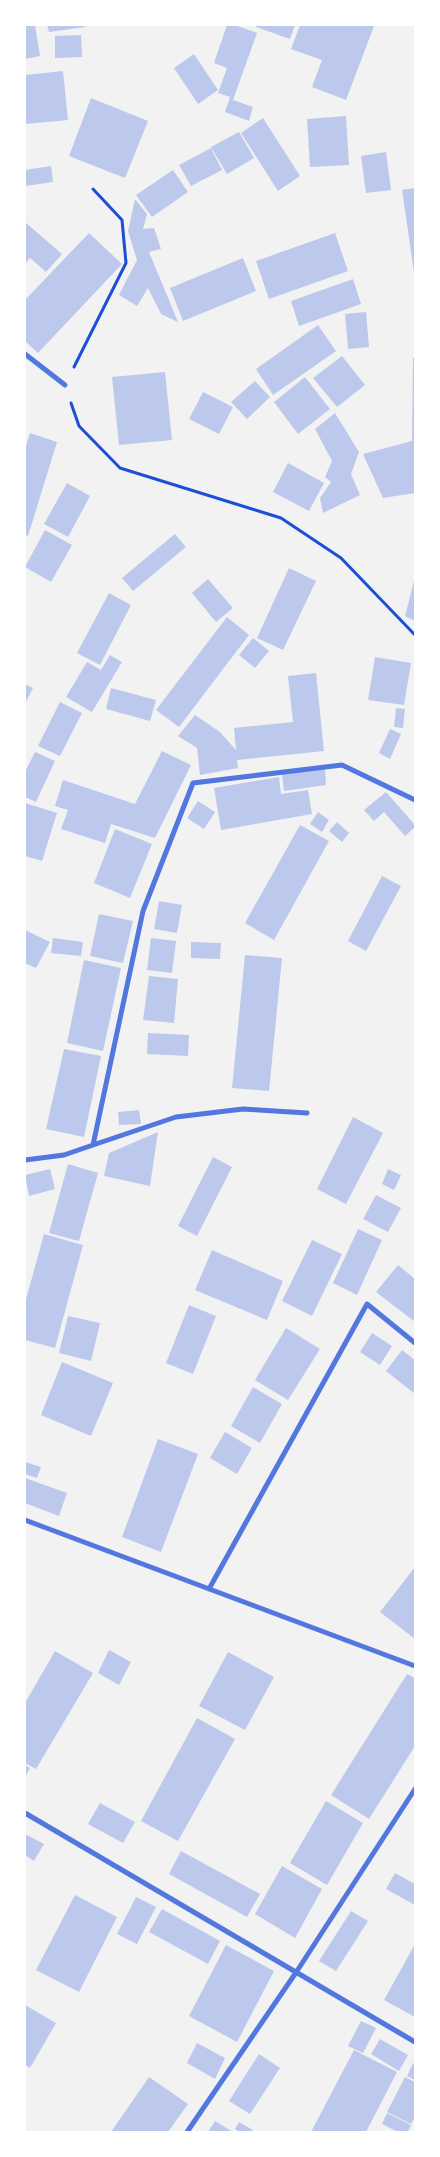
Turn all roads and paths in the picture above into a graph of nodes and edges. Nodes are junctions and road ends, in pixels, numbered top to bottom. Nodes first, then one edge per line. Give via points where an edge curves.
1 (93, 189) dead end
2 (25, 354) edge
3 (65, 385) junction
4 (415, 635) edge
5 (415, 800) edge
6 (307, 1112) dead end
7 (93, 1145) junction
8 (25, 1160) edge
9 (415, 1343) edge
10 (25, 1520) edge
11 (209, 1589) junction
12 (415, 1666) edge
13 (415, 1789) edge
14 (25, 1813) edge
15 (297, 1971) junction
16 (415, 2042) edge
17 (187, 2132) edge

1 - 3 path via 122,220 126,263
2 - 3 street
3 - 4 path via 79,426 120,468 281,518 341,558
5 - 7 street via 342,765 193,783 143,911
6 - 7 street via 243,1109 176,1117
7 - 8 street via 64,1155
9 - 11 street via 367,1304
10 - 11 street
11 - 12 street
13 - 15 street
14 - 15 street
15 - 16 street
15 - 17 street

